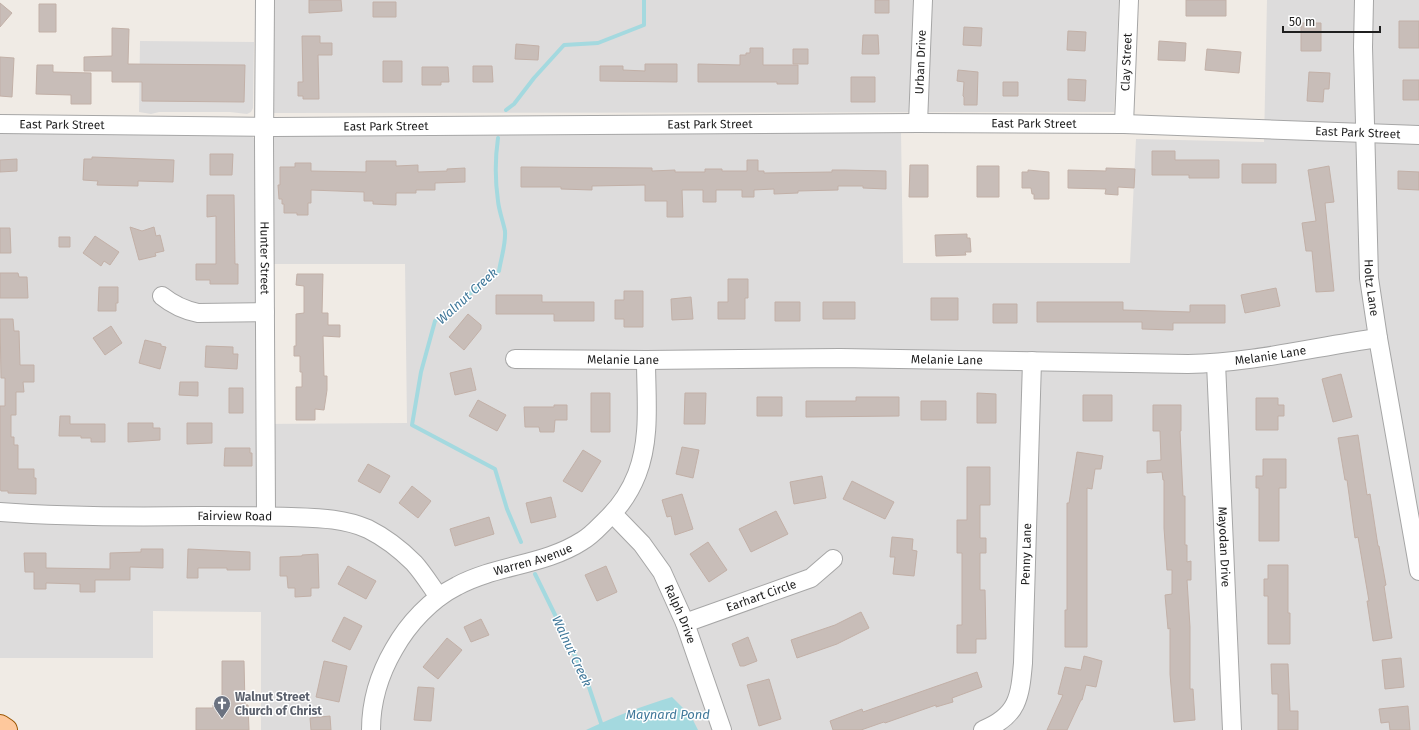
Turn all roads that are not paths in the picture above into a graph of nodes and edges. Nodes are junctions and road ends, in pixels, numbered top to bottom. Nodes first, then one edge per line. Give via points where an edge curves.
1 (265, 0) edge
2 (923, 0) edge
3 (1129, 0) edge
4 (1364, 0) edge
5 (918, 123) junction
6 (0, 124) edge
7 (1124, 124) junction
8 (264, 127) junction
9 (1366, 133) junction
10 (1419, 135) edge
11 (162, 296) dead end
12 (265, 312) junction
13 (1378, 338) junction
14 (515, 359) dead end
15 (646, 360) junction
16 (1032, 361) junction
17 (1216, 363) junction
18 (0, 512) edge
19 (613, 514) junction
20 (266, 516) junction
21 (834, 560) dead end
22 (1419, 571) edge
23 (439, 597) junction
24 (685, 623) junction
25 (0, 726) edge
26 (6, 730) edge
27 (371, 730) edge
28 (722, 730) edge
29 (983, 730) edge
30 (1232, 730) edge

1 - 8 street, Hunter Street
2 - 5 street, Urban Drive
3 - 7 street, Clay Street
4 - 9 street, Holtz Lane
5 - 7 street, East Park Street
5 - 8 street, East Park Street
6 - 8 street, East Park Street
7 - 9 street, East Park Street
8 - 12 street, Hunter Street
9 - 10 street, East Park Street
9 - 13 street, Holtz Lane via 1369,278
11 - 12 street via 176,306 198,312
12 - 20 street, Hunter Street
13 - 17 street, Melanie Lane via 1252,360
13 - 22 street, Holtz Lane
14 - 15 street, Melanie Lane
15 - 16 street, Melanie Lane via 840,358
15 - 19 street, Warren Avenue via 647,426 642,458 630,488
16 - 17 street, Melanie Lane
16 - 29 street, Penny Lane via 1022,680 1020,693 1007,716
17 - 30 street, Mayodan Drive
18 - 20 street, Fairview Road via 45,515
19 - 23 street, Warren Avenue via 587,538 567,549 473,578
19 - 24 street, Ralph Drive via 642,544 662,572
20 - 23 street, Fairview Road via 325,518 367,529 383,538 414,563
21 - 24 street, Earhart Circle via 811,578
23 - 27 street, Warren Avenue via 413,622 399,640 385,666 374,704
24 - 28 street, Ralph Drive
25 - 26 main road

